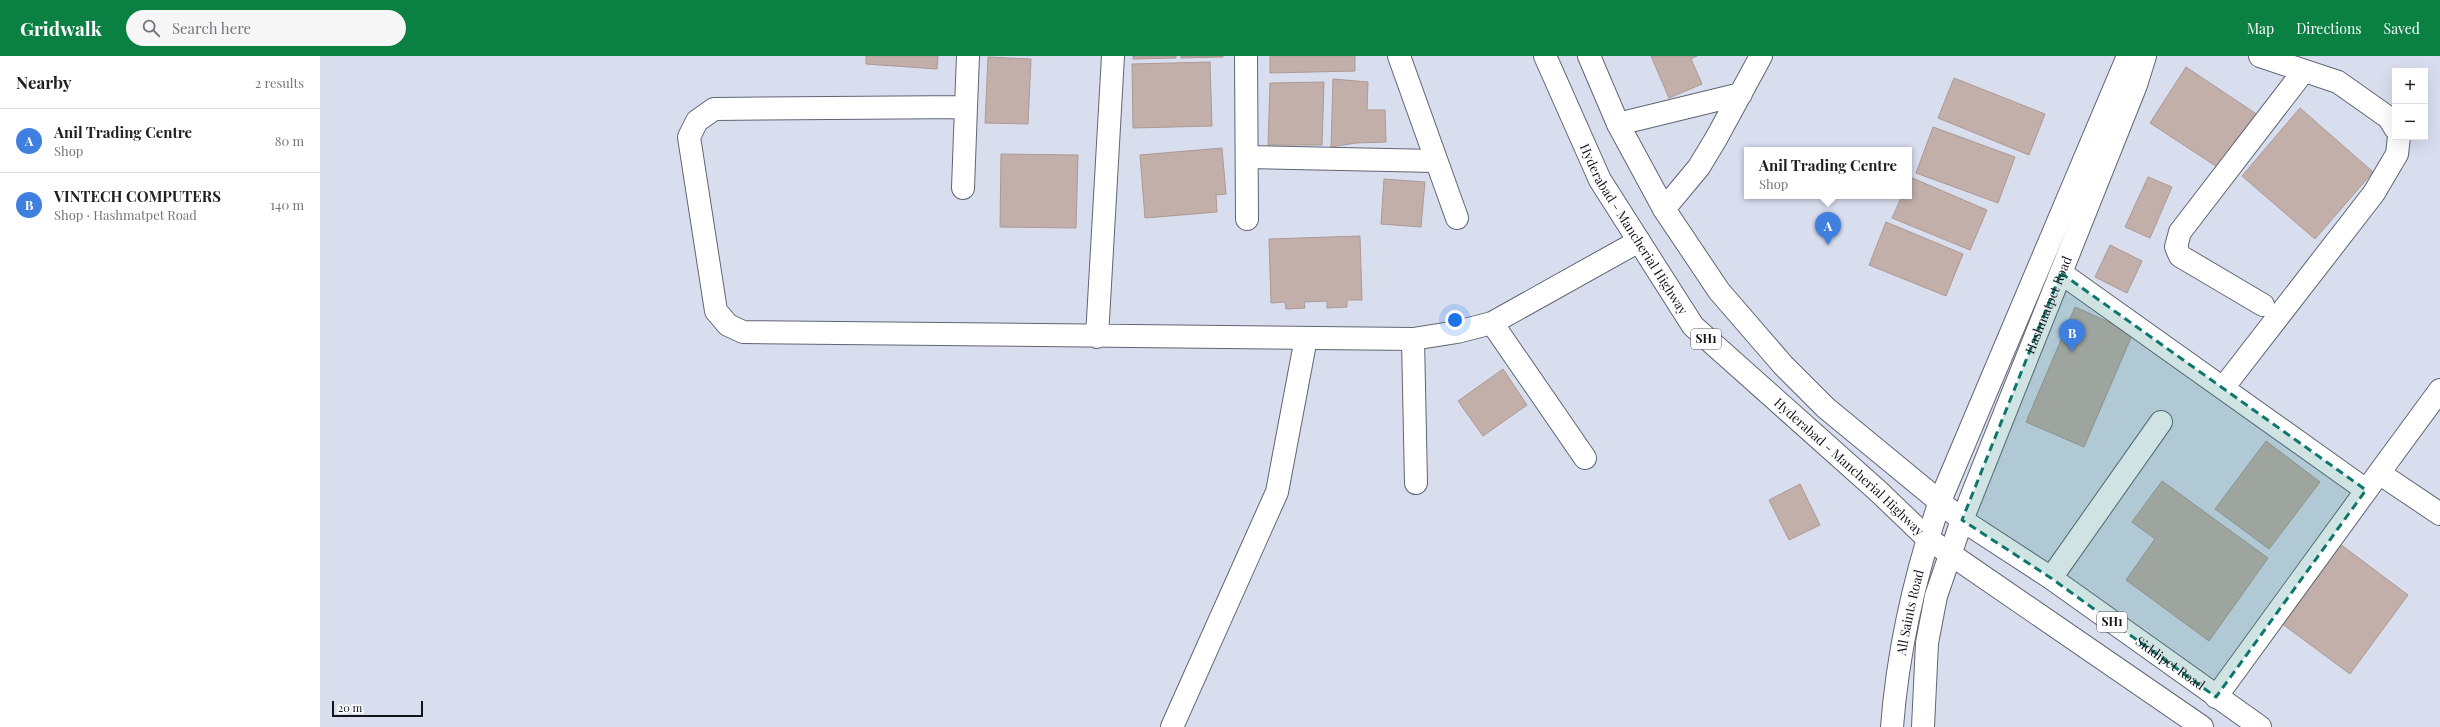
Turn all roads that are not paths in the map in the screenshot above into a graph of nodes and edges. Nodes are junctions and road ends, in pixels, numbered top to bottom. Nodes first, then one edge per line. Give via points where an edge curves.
1 (968, 56) edge
2 (1113, 56) edge
3 (1246, 56) edge
4 (1399, 56) edge
5 (1545, 56) edge
6 (1589, 56) edge
7 (1761, 56) edge
8 (2128, 56) edge
9 (2145, 56) edge
10 (2260, 56) edge
11 (2303, 72) junction
12 (1741, 94) junction
13 (966, 107) junction
14 (2392, 123) edge
15 (1618, 124) junction
16 (2399, 140) edge
17 (1247, 157) junction
18 (1436, 161) junction
19 (963, 188) dead end
20 (1664, 209) junction
21 (1247, 218) dead end
22 (1458, 218) dead end
23 (1639, 241) junction
24 (2061, 273) junction
25 (2263, 305) dead end
26 (1492, 323) junction
27 (1097, 337) junction
28 (1306, 338) junction
29 (1413, 339) junction
30 (2223, 388) junction
31 (2440, 390) edge
32 (2161, 422) dead end
33 (1585, 458) dead end
34 (2379, 473) junction
35 (1416, 483) dead end
36 (2366, 490) junction
37 (1940, 501) junction
38 (2440, 514) edge
39 (1962, 520) junction
40 (1928, 538) junction
41 (1952, 554) junction
42 (2051, 578) junction
43 (2216, 697) junction
44 (1172, 727) edge
45 (1892, 727) edge
46 (1923, 727) edge
47 (2202, 727) edge
48 (2260, 727) edge

1 - 13 street
2 - 27 street
3 - 17 street
4 - 18 street
5 - 23 street, Hyderabad - Mancherial Highway / SH1 via 1600,180
6 - 15 street, SH1
7 - 12 street
8 - 37 street, Hashmatpet Road
9 - 24 street, Hashmatpet Road via 2136,85
10 - 11 street
11 - 14 street via 2338,82 2389,118
11 - 25 street via 2180,232 2176,247 2180,256
12 - 15 street
12 - 20 street via 1699,166
13 - 19 street
13 - 27 street via 714,109 697,121 689,137 716,311 728,325 743,332
15 - 20 street, SH1
16 - 30 street via 2397,154 2374,193
17 - 18 street
17 - 21 street
18 - 22 street
20 - 37 street, SH1 via 1719,291 1783,365 1826,408
23 - 26 street
23 - 40 street, Hyderabad - Mancherial Highway / SH1 via 1693,326
24 - 30 street
24 - 39 street, Hashmatpet Road
26 - 29 street
26 - 33 street
27 - 28 street
28 - 29 street
28 - 44 street via 1277,492
29 - 35 street
30 - 36 street
31 - 34 street
32 - 42 street
34 - 36 street
34 - 38 street
36 - 43 street
37 - 39 street, SH1
37 - 40 street, All Saints Road
39 - 41 street, Hashmatpet Road
39 - 42 street, Siddipet Road / SH1
40 - 41 street, Hyderabad - Mancherial Highway / SH1
40 - 45 street, All Saints Road via 1906,620 1895,684
41 - 46 street, All Saints Road via 1936,596 1927,643
41 - 47 street, SH1
42 - 43 street, Siddipet Road / SH1
43 - 48 street, Siddipet Road / SH1

